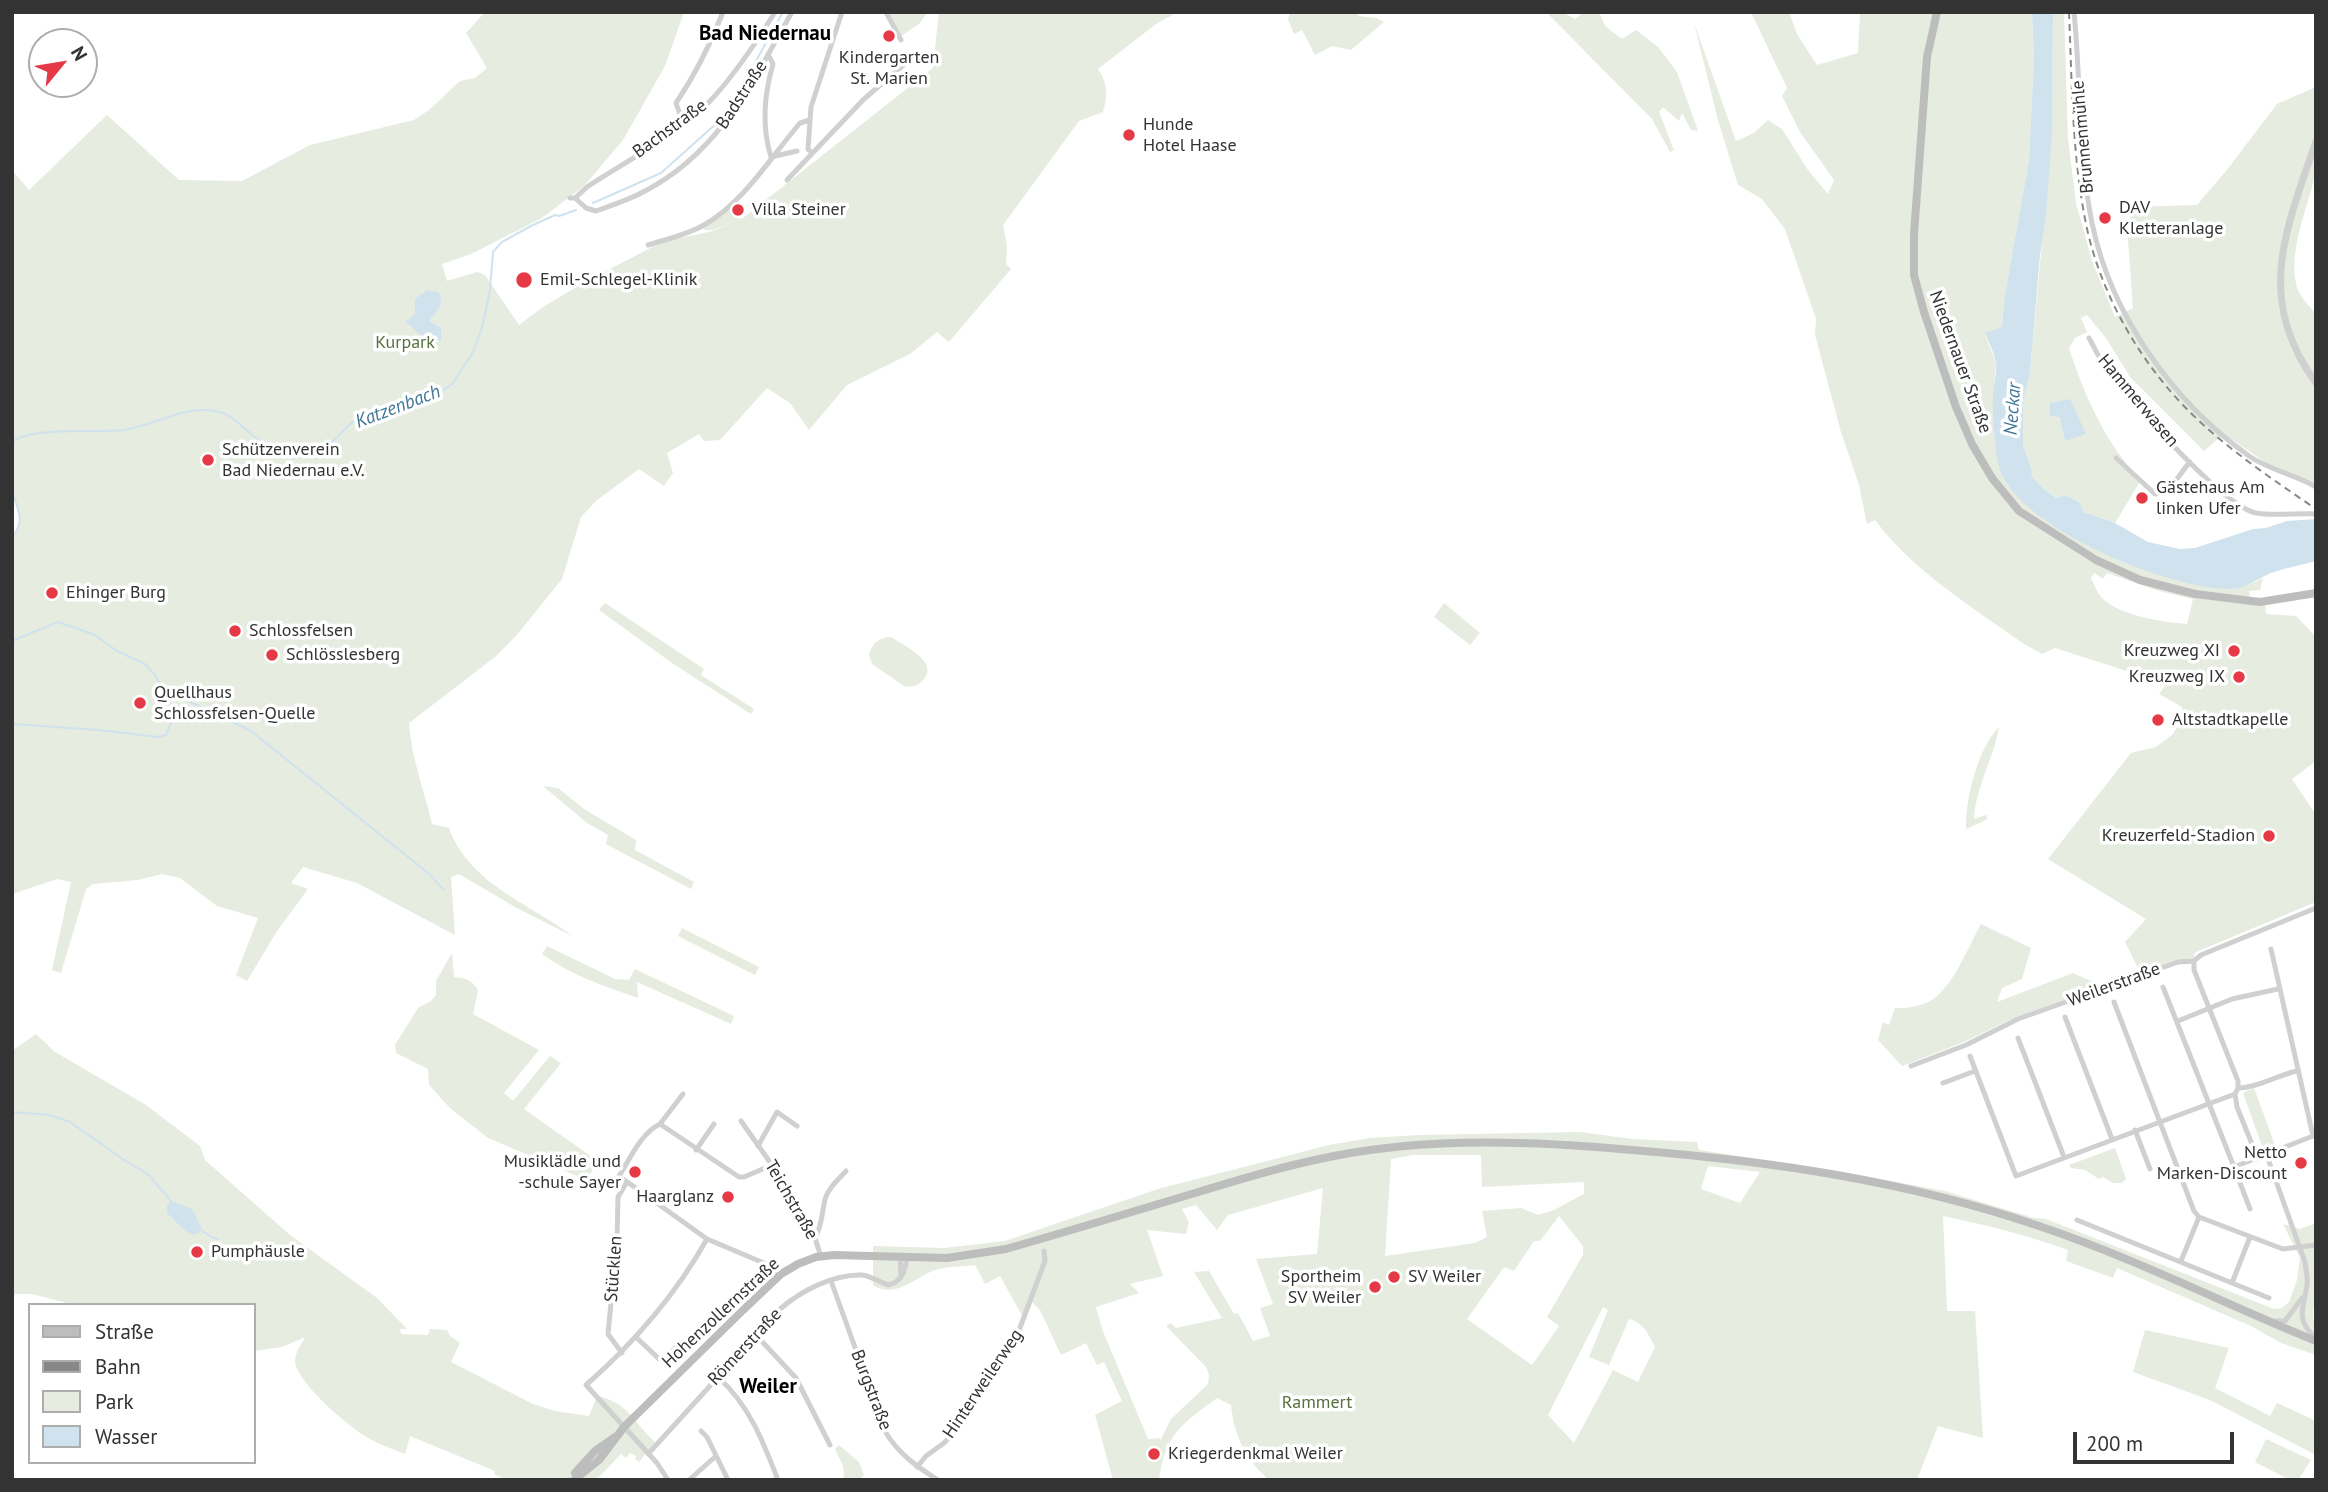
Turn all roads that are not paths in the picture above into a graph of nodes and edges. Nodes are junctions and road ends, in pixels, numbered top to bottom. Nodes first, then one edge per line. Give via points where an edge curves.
1 (723, 12) edge
2 (775, 12) edge
3 (792, 12) edge
4 (842, 12) edge
5 (886, 12) edge
6 (2074, 12) edge
7 (1936, 15) edge
8 (901, 40) dead end
9 (768, 54) junction
10 (916, 54) dead end
11 (810, 120) junction
12 (683, 123) junction
13 (2316, 141) edge
14 (797, 151) dead end
15 (811, 152) junction
16 (771, 158) junction
17 (787, 180) dead end
18 (573, 198) joint
19 (648, 245) dead end
20 (2089, 338) dead end
21 (2316, 383) edge
22 (2116, 458) dead end
23 (2190, 462) junction
24 (2316, 487) edge
25 (2316, 514) edge
26 (2316, 593) edge
27 (2316, 908) edge
28 (2271, 949) dead end
29 (2194, 961) junction
30 (2163, 987) dead end
31 (2278, 989) junction
32 (2114, 1002) dead end
33 (2208, 1008) junction
34 (2065, 1017) dead end
35 (2178, 1021) junction
36 (2018, 1038) dead end
37 (1970, 1056) dead end
38 (1911, 1066) dead end
39 (1975, 1072) junction
40 (2297, 1072) junction
41 (1943, 1083) dead end
42 (2236, 1091) junction
43 (683, 1094) dead end
44 (2210, 1102) junction
45 (741, 1121) dead end
46 (2160, 1121) junction
47 (660, 1124) junction
48 (714, 1124) dead end
49 (797, 1126) dead end
50 (2135, 1130) junction
51 (2112, 1139) junction
52 (758, 1146) junction
53 (696, 1150) junction
54 (2267, 1156) junction
55 (2064, 1157) junction
56 (2258, 1158) junction
57 (772, 1166) junction
58 (2234, 1167) junction
59 (2150, 1168) dead end
60 (846, 1171) dead end
61 (627, 1182) junction
62 (2250, 1209) dead end
63 (2199, 1217) junction
64 (2077, 1220) dead end
65 (2250, 1237) junction
66 (815, 1238) junction
67 (707, 1239) junction
68 (2316, 1245) edge
69 (2300, 1246) junction
70 (1044, 1251) dead end
71 (821, 1257) junction
72 (903, 1258) junction
73 (2181, 1262) junction
74 (781, 1274) junction
75 (831, 1281) junction
76 (2232, 1283) junction
77 (2304, 1296) junction
78 (2269, 1298) dead end
79 (2294, 1312) junction
80 (2301, 1316) junction
81 (2265, 1320) junction
82 (2291, 1330) junction
83 (757, 1335) junction
84 (637, 1338) junction
85 (2316, 1339) edge
86 (675, 1348) dead end
87 (622, 1353) junction
88 (718, 1377) junction
89 (624, 1427) junction
90 (701, 1431) dead end
91 (830, 1445) dead end
92 (648, 1454) junction
93 (716, 1456) junction
94 (917, 1467) junction
95 (571, 1480) edge
96 (668, 1480) edge
97 (689, 1480) edge
98 (728, 1480) edge
99 (778, 1480) edge
100 (938, 1480) edge

1 - 12 street via 697,71 676,103
2 - 12 street, Bachstraße via 710,100
3 - 9 street, Badstraße
4 - 11 street
5 - 8 street
6 - 24 street, Brunnenmühle via 2087,190 2097,243 2117,295 2144,346 2182,395 2226,438 2251,458
7 - 26 main road, Niedernauer Straße via 1927,57 1914,275 1956,407 1992,478 2019,511 2096,560 2140,580 2195,594 2260,602
9 - 16 street via 773,64 764,119
9 - 18 street, Badstraße via 719,132 670,177 596,211
10 - 15 street
11 - 15 street
11 - 16 street via 800,123
12 - 18 street, Bachstraße
13 - 21 street via 2291,212 2280,281 2285,325
14 - 16 street
15 - 17 street
16 - 19 street via 746,190 706,225
20 - 23 street, Hammerwasen via 2104,365
22 - 23 street, Hammerwasen via 2155,494 2167,490
23 - 25 street, Hammerwasen via 2225,495 2256,513
27 - 29 street, Weilerstraße
28 - 31 street
29 - 33 street
29 - 38 street, Weilerstraße via 2178,962 2018,1019
30 - 35 street
31 - 33 street
31 - 40 street
32 - 46 street
33 - 35 street
33 - 42 street via 2238,1081
34 - 51 street
35 - 44 street
36 - 55 street
37 - 39 street
39 - 41 street
39 - 55 street via 2015,1176
40 - 42 street
40 - 54 street via 2313,1136
42 - 44 street
42 - 56 street via 2237,1107
43 - 47 street
44 - 46 street
44 - 58 street
45 - 52 street, Teichstraße
46 - 50 street
46 - 63 street
47 - 53 street
47 - 61 street via 645,1135 619,1176
48 - 53 street
49 - 52 street, Teichstraße via 777,1112
50 - 51 street
50 - 59 street
51 - 55 street
52 - 57 street, Teichstraße
53 - 57 street via 739,1177
54 - 56 street
54 - 69 street
56 - 58 street
57 - 66 street, Teichstraße
58 - 62 street
60 - 66 street via 828,1193
61 - 67 street
61 - 87 street, Stücklen via 618,1197 608,1334
63 - 65 street
63 - 73 street
64 - 73 street
65 - 69 street via 2283,1250
65 - 76 street
66 - 71 street, Teichstraße
67 - 74 street
67 - 84 street
68 - 69 street
69 - 77 street via 2307,1273
70 - 94 street, Hinterweilerweg via 1045,1261 1018,1333 992,1367 956,1430
71 - 72 main road, Hohenzollernstraße
71 - 74 main road, Hohenzollernstraße
72 - 75 street, Römerstraße via 901,1277 895,1283 888,1285 861,1275
72 - 81 main road, Hohenzollernstraße via 947,1258 1006,1249 1334,1156 1446,1144 1568,1145 1698,1155 1936,1195 2070,1237
73 - 76 street
74 - 89 main road, Hohenzollernstraße
75 - 83 street, Römerstraße via 797,1294
75 - 94 street, Burgstraße via 886,1433
76 - 78 street
77 - 79 street
77 - 80 street
79 - 81 street via 2285,1321
79 - 82 street
80 - 82 street
80 - 85 street
81 - 82 main road, Hohenzollernstraße
82 - 85 main road, Hohenzollernstraße
83 - 88 street, Römerstraße
83 - 91 street via 796,1378
84 - 86 street via 659,1359 667,1358
84 - 87 street
87 - 89 street via 586,1385
88 - 92 street, Römerstraße
88 - 99 street via 750,1416
89 - 92 street
89 - 95 main road, Hohenzollernstraße via 595,1451
90 - 93 street
92 - 96 street
93 - 97 street
93 - 98 street
94 - 100 street, Burgstraße

